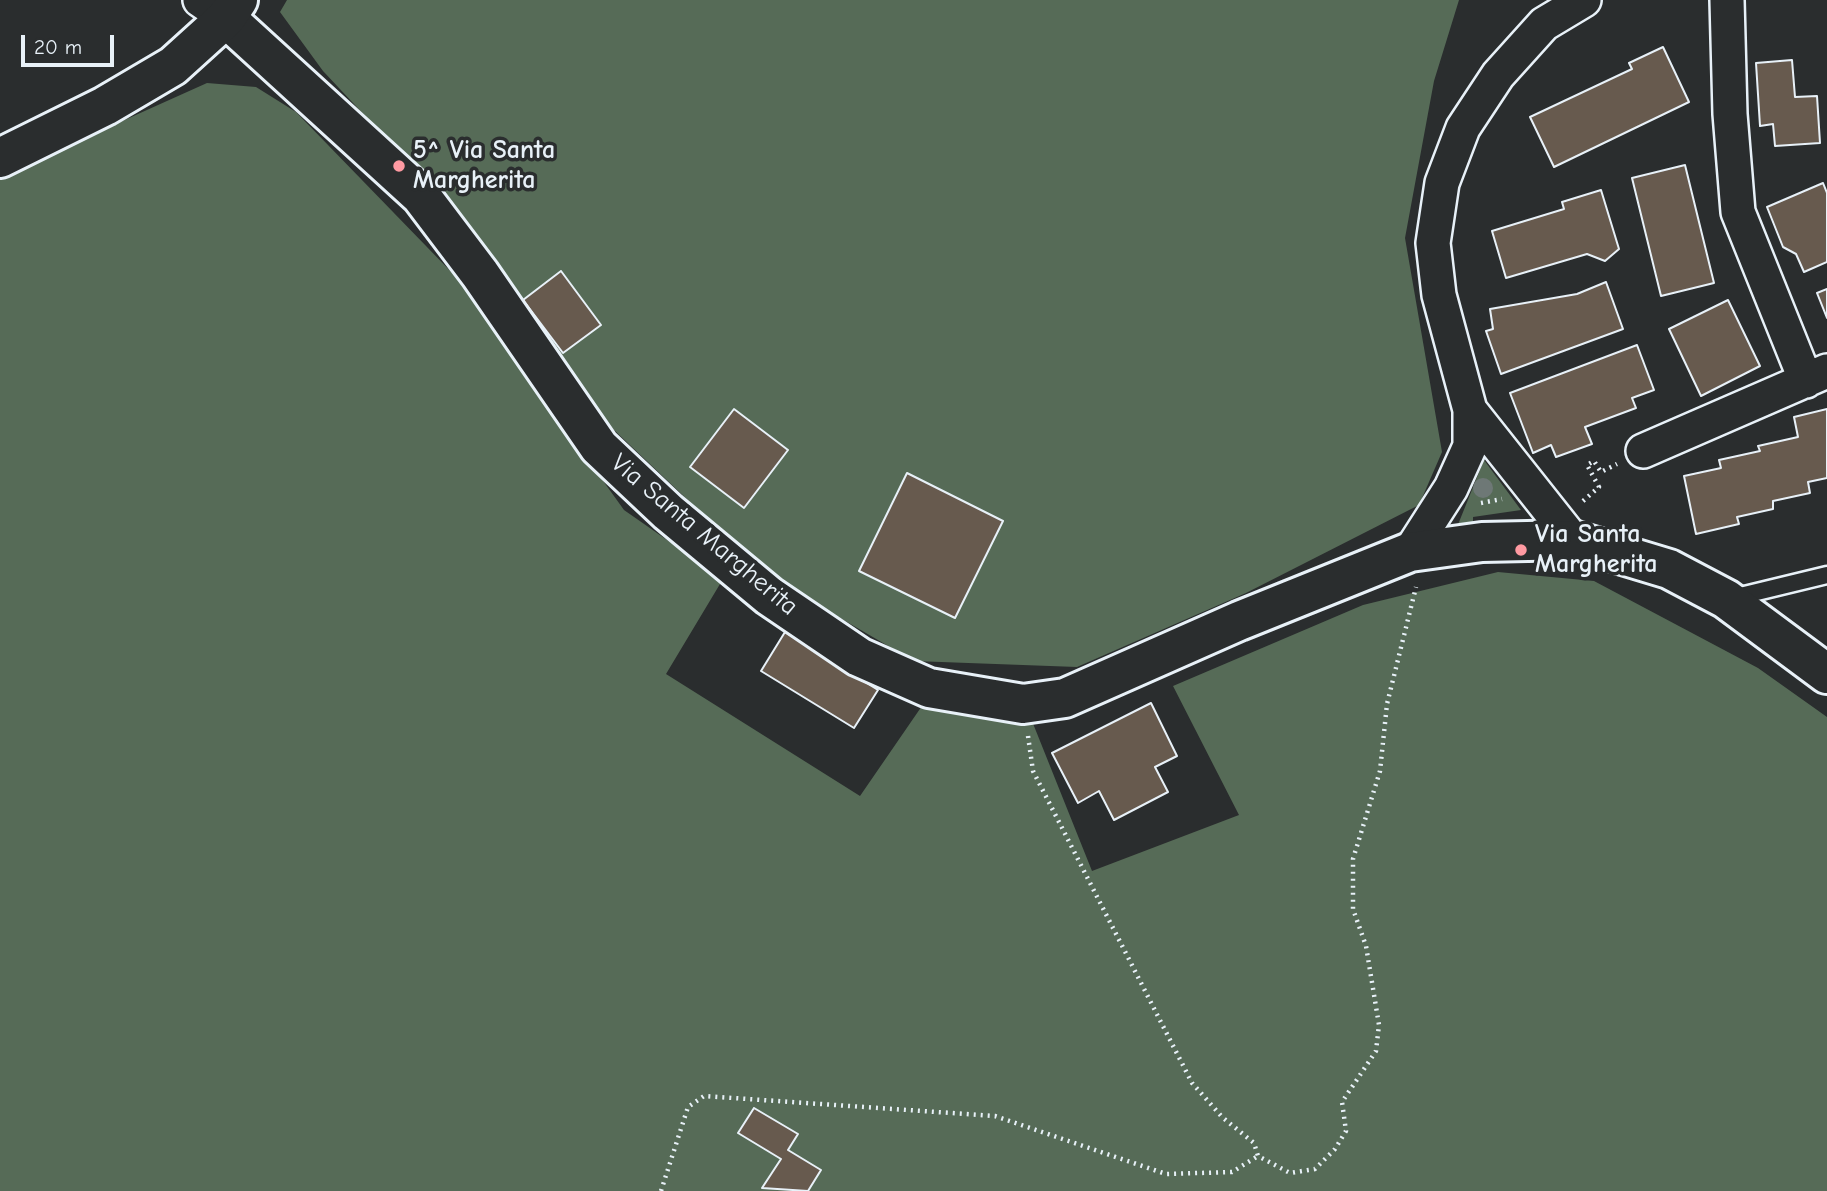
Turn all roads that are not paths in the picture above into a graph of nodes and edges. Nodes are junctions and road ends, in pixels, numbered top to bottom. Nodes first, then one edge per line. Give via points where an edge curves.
1 (1584, 0) edge
2 (1727, 0) edge
3 (221, 6) edge
4 (0, 158) edge
5 (1816, 376) edge
6 (1470, 410) junction
7 (1643, 450) dead end
8 (1573, 540) junction
9 (1419, 551) junction
10 (1827, 575) edge
11 (1726, 599) junction
12 (1827, 674) edge

1 - 6 street via 1544,24 1498,75 1463,128 1442,183 1433,243 1439,295
2 - 5 street via 1738,212
3 - 4 street via 173,66
3 - 9 street, Via Santa Margherita via 421,196 599,447 769,596 859,657 929,688 1023,704 1065,698 1239,621
5 - 7 street
6 - 8 street
6 - 9 street via 1470,446
8 - 9 street, Via Santa Margherita via 1482,542
8 - 11 street, Via Santa Margherita via 1669,569
10 - 11 lane
11 - 12 street, Via Santa Margherita

